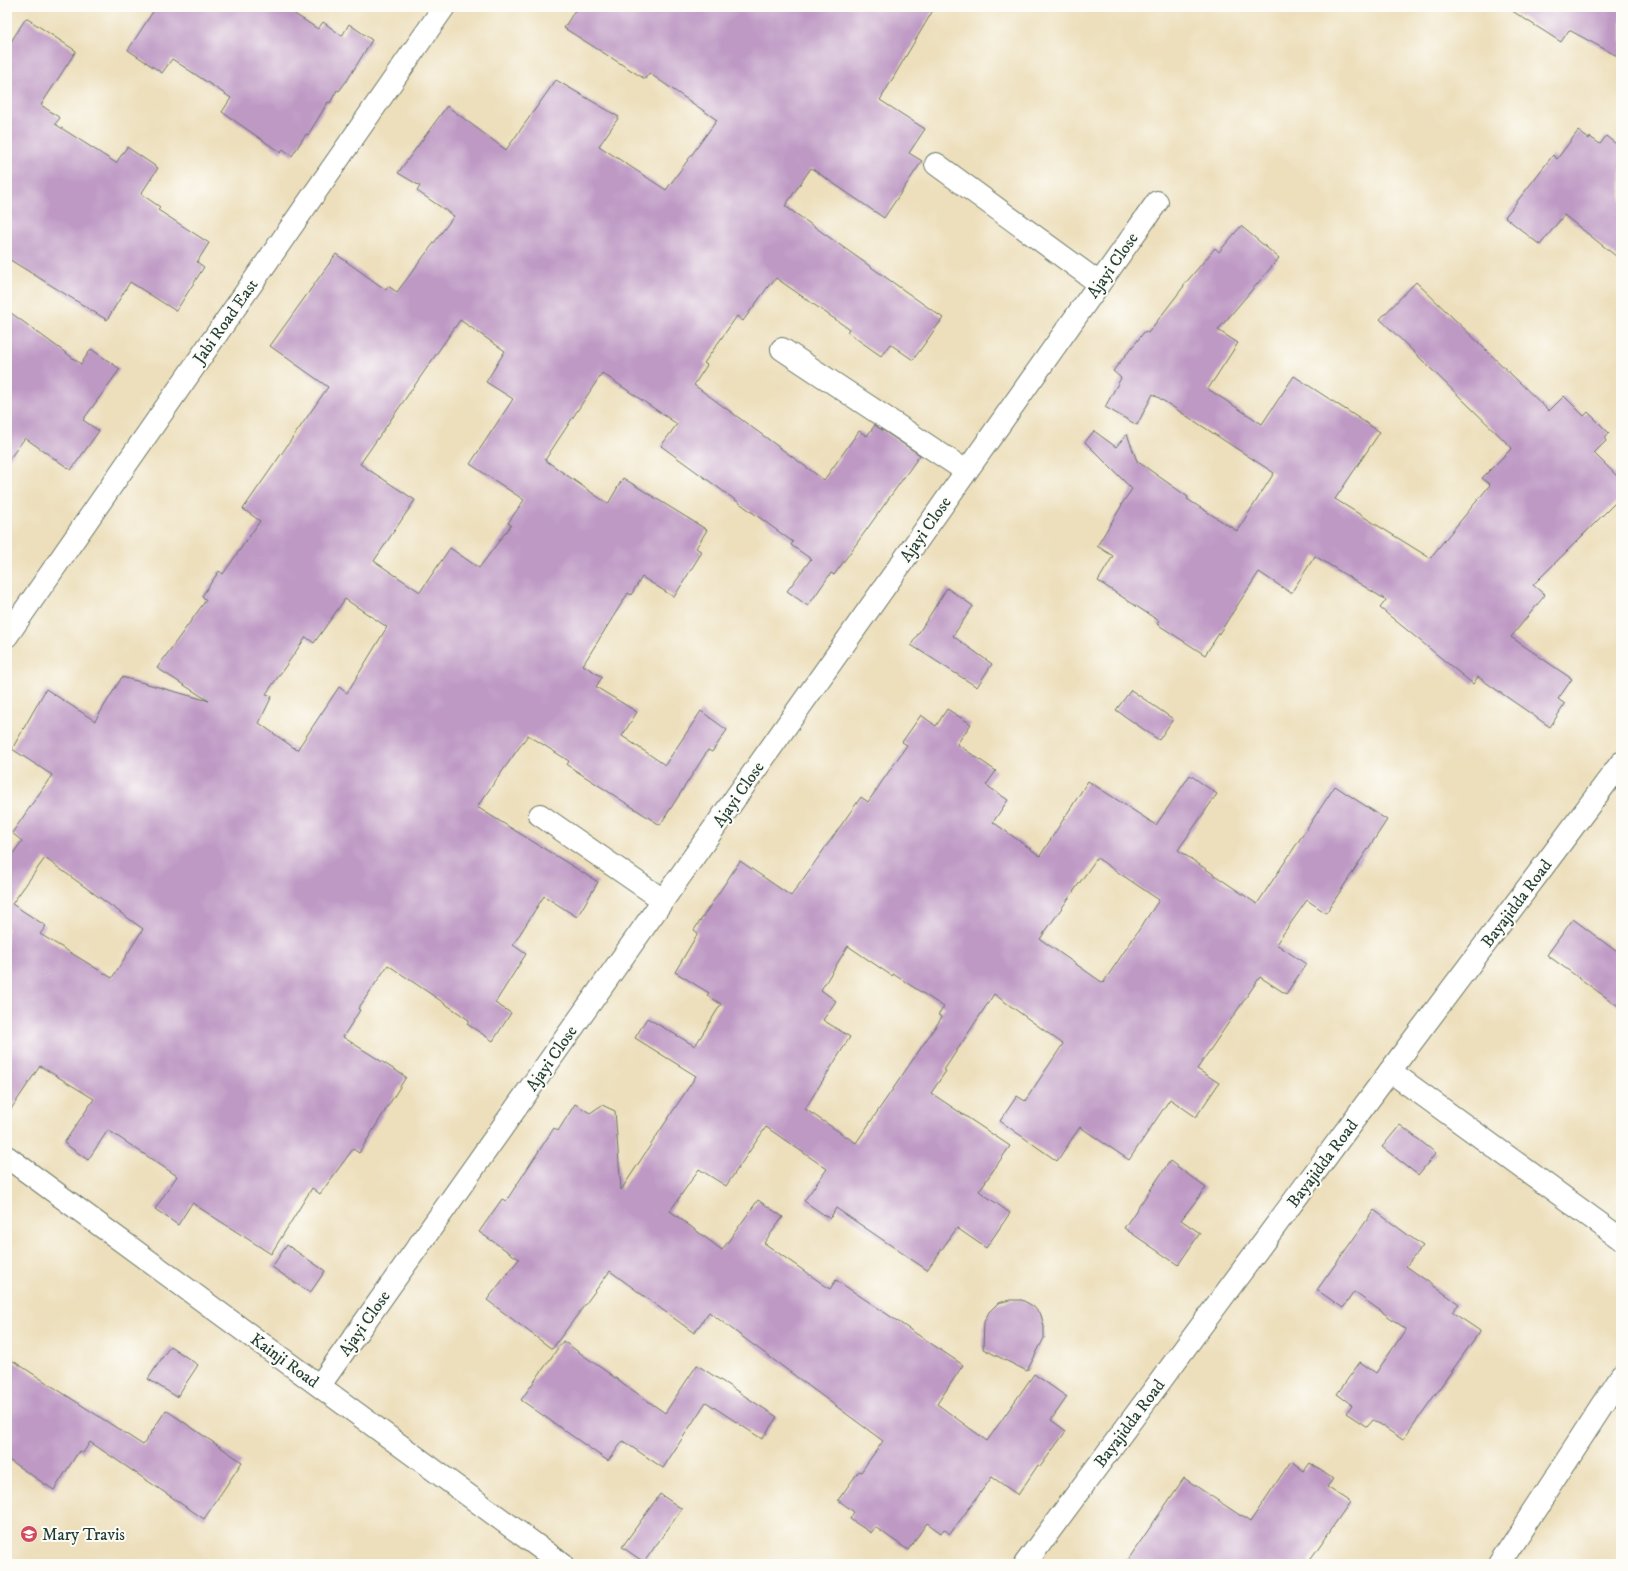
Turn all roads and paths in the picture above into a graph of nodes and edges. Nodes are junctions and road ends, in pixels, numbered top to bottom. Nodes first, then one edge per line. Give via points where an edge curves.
1 (444, 7) edge
2 (936, 164) dead end
3 (1157, 202) dead end
4 (1099, 284) junction
5 (782, 349) dead end
6 (966, 471) junction
7 (7, 636) edge
8 (1621, 763) edge
9 (1613, 790) edge
10 (540, 815) dead end
11 (663, 900) junction
12 (1390, 1071) junction
13 (7, 1157) edge
14 (1621, 1239) edge
15 (1621, 1377) edge
16 (320, 1385) junction
17 (562, 1564) edge
18 (1024, 1564) edge
19 (1499, 1564) edge

1 - 7 street, Jabi Road East
2 - 4 street
3 - 4 street, Ajayi Close
4 - 6 street, Ajayi Close
5 - 6 street
6 - 11 street, Ajayi Close
8 - 9 street, Bayajidda Road
9 - 12 street, Bayajidda Road
10 - 11 street
11 - 16 street, Ajayi Close
12 - 14 street
12 - 18 street, Bayajidda Road
13 - 16 street, Kainji Road
15 - 19 street
16 - 17 street, Kainji Road

